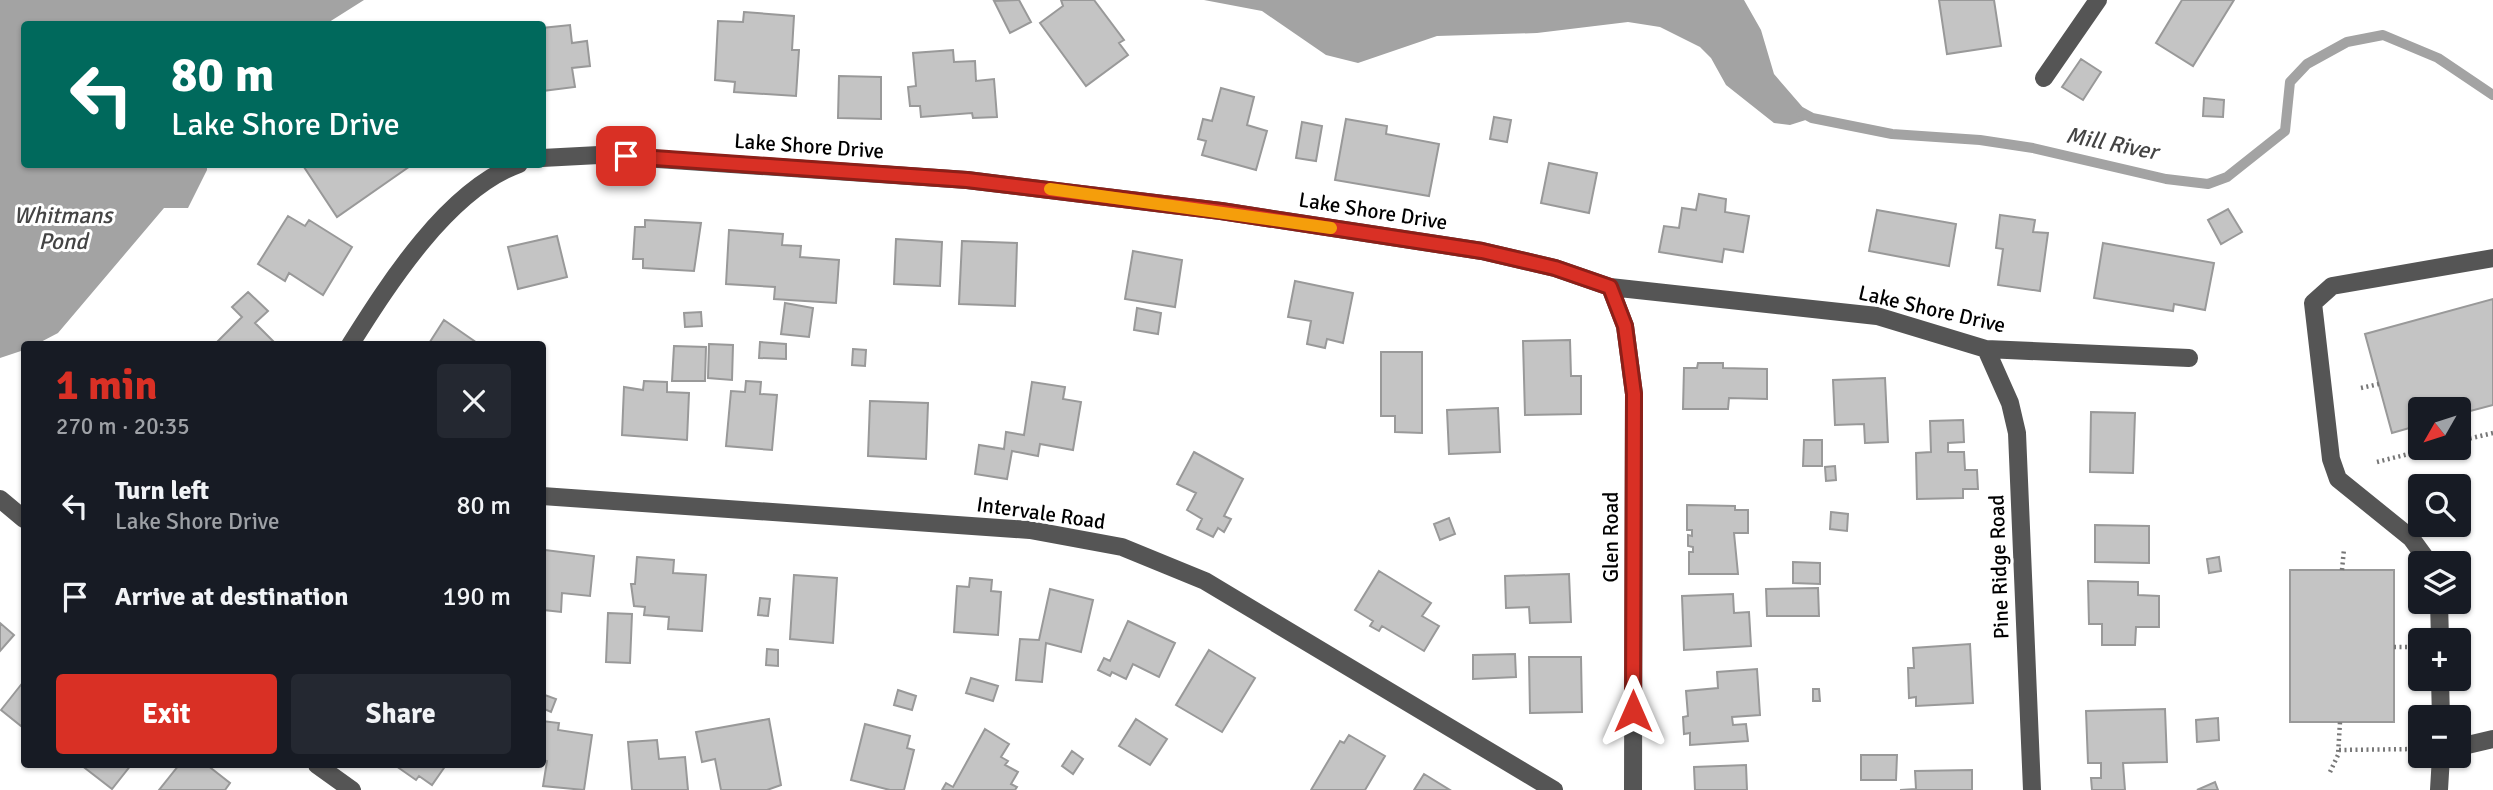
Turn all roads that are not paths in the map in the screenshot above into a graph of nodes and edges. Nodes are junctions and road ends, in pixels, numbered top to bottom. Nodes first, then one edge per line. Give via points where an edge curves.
1 (2098, 0) edge
2 (2044, 78) dead end
3 (546, 158) edge
4 (512, 168) edge
5 (2493, 258) edge
6 (1610, 287) junction
7 (353, 341) edge
8 (1986, 349) junction
9 (2189, 358) dead end
10 (546, 496) edge
11 (0, 499) edge
12 (21, 516) edge
13 (2420, 551) edge
14 (2493, 739) edge
15 (2471, 744) edge
16 (321, 768) edge
17 (2440, 768) edge
18 (352, 790) edge
19 (1553, 790) edge
20 (1633, 790) edge
21 (2032, 790) edge
22 (2439, 790) edge

1 - 2 street
3 - 6 street, Lake Shore Drive via 599,155 1053,189 1482,251
4 - 7 street via 483,185 423,238
5 - 13 street via 2332,286 2313,303 2331,458 2338,479 2411,538
6 - 8 street, Lake Shore Drive via 1877,316
6 - 20 street, Glen Road via 1625,326 1634,394
8 - 9 street, Lake Shore Drive
8 - 21 street, Pine Ridge Road via 2010,403 2017,433
10 - 19 street, Intervale Road via 1030,530 1122,548 1205,581
11 - 12 street
14 - 15 street
16 - 18 street
17 - 22 street

